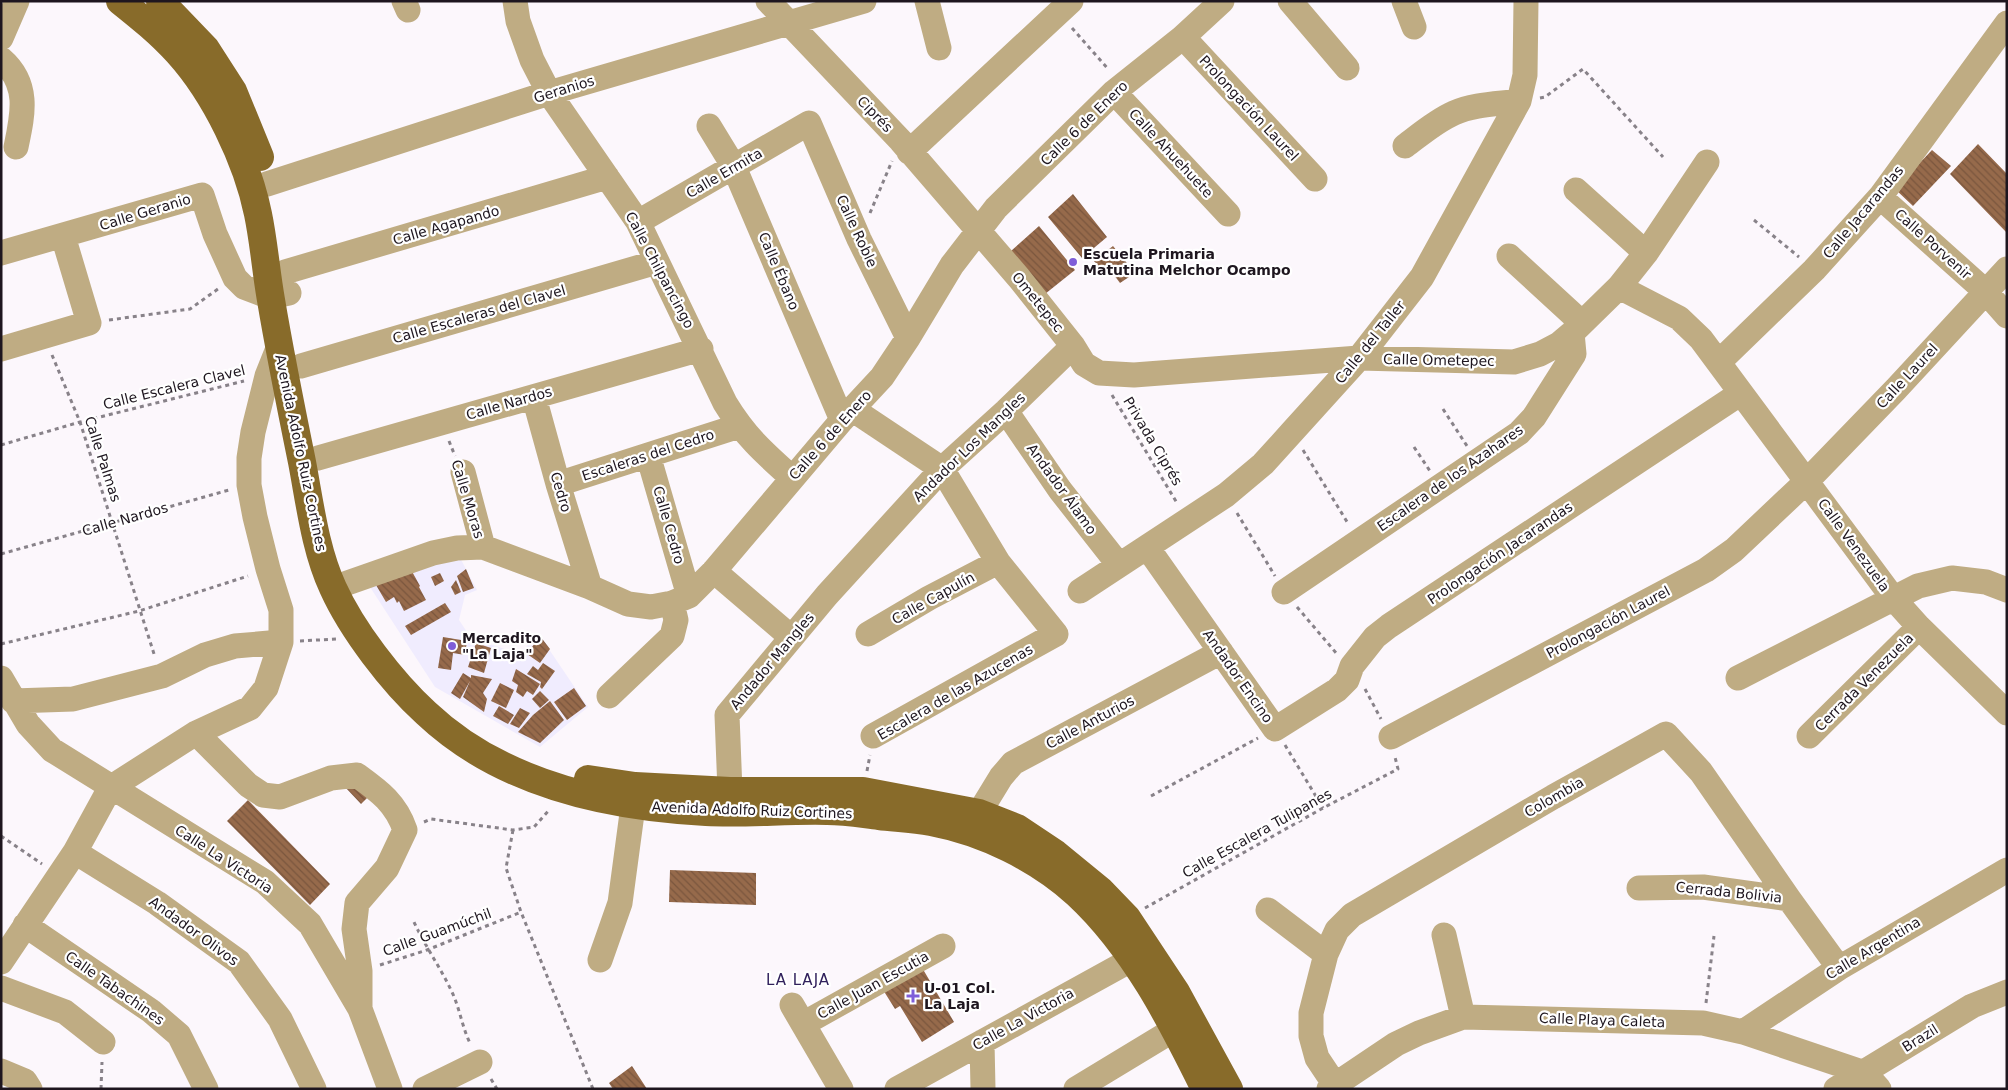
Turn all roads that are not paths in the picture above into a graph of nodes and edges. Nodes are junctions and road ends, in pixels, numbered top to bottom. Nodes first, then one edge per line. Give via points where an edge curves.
1 (17, 1) edge
2 (120, 1) edge
3 (160, 1) edge
4 (515, 1) edge
5 (768, 1) edge
6 (864, 1) edge
7 (927, 1) edge
8 (1222, 1) edge
9 (1290, 1) edge
10 (1404, 1) edge
11 (1526, 1) edge
12 (1064, 7) edge
13 (789, 23) junction
14 (2007, 23) edge
15 (1414, 27) dead end
16 (1182, 37) junction
17 (1, 38) edge
18 (940, 48) dead end
19 (1, 59) edge
20 (1347, 68) dead end
21 (1119, 89) junction
22 (549, 93) junction
23 (1519, 101) junction
24 (809, 123) joint
25 (709, 126) dead end
26 (905, 146) junction
27 (1405, 146) dead end
28 (16, 147) dead end
29 (1707, 162) dead end
30 (734, 168) junction
31 (606, 177) junction
32 (1315, 179) dead end
33 (268, 184) junction
34 (1576, 190) dead end
35 (1880, 197) junction
36 (1228, 214) dead end
37 (638, 222) junction
38 (977, 230) junction
39 (63, 236) junction
40 (1, 253) edge
41 (1646, 253) junction
42 (1509, 256) dead end
43 (657, 262) junction
44 (2007, 269) edge
45 (281, 287) junction
46 (1619, 287) junction
47 (1985, 291) junction
48 (2007, 316) edge
49 (1577, 328) junction
50 (908, 338) junction
51 (279, 346) junction
52 (1073, 346) junction
53 (1, 349) edge
54 (701, 349) junction
55 (1359, 358) junction
56 (1719, 362) junction
57 (301, 366) junction
58 (1099, 373) joint
59 (1741, 393) junction
60 (534, 396) junction
61 (1006, 411) junction
62 (847, 415) junction
63 (739, 426) junction
64 (648, 455) junction
65 (318, 458) junction
66 (942, 469) junction
67 (463, 472) road end
68 (791, 477) junction
69 (1807, 481) junction
70 (558, 484) junction
71 (484, 547) junction
72 (1147, 547) junction
73 (998, 562) junction
74 (1119, 564) junction
75 (714, 570) junction
76 (341, 585) junction
77 (590, 587) junction
78 (2007, 590) edge
79 (1080, 591) dead end
80 (1284, 592) dead end
81 (827, 595) joint
82 (1893, 598) junction
83 (680, 599) junction
84 (1919, 627) junction
85 (868, 634) dead end
86 (791, 636) junction
87 (281, 642) junction
88 (1221, 652) junction
89 (1738, 678) dead end
90 (5, 688) edge
91 (609, 696) dead end
92 (2007, 713) edge
93 (1275, 728) joint
94 (196, 732) junction
95 (873, 736) road end
96 (1809, 736) dead end
97 (1391, 737) road end
98 (110, 788) junction
99 (730, 791) junction
100 (633, 806) junction
101 (979, 813) junction
102 (75, 852) junction
103 (2007, 870) edge
104 (1639, 888) dead end
105 (1789, 899) junction
106 (1268, 910) dead end
107 (25, 925) junction
108 (1444, 935) dead end
109 (943, 946) dead end
110 (3, 954) edge
111 (1140, 954) junction
112 (1326, 954) junction
113 (600, 960) dead end
114 (1839, 968) junction
115 (1, 988) edge
116 (2007, 992) edge
117 (360, 1009) junction
118 (1463, 1017) junction
119 (1175, 1029) junction
120 (1743, 1032) junction
121 (103, 1042) road end
122 (982, 1042) junction
123 (480, 1062) road end
124 (1, 1071) edge
125 (1872, 1081) edge
126 (1335, 1088) edge
127 (30, 1089) edge
128 (206, 1089) edge
129 (314, 1089) edge
130 (390, 1089) edge
131 (425, 1089) edge
132 (841, 1089) edge
133 (897, 1089) edge
134 (983, 1089) edge
135 (1076, 1089) edge
136 (1205, 1089) edge
137 (1229, 1089) edge
138 (1836, 1089) edge

1 - 17 street
2 - 45 main road, Avenida Adolfo Ruiz Cortines via 180,55 213,101 239,150
3 - 33 main road, Avenida Adolfo Ruiz Cortines via 206,49 233,90
4 - 22 street, Calle Chilpancingo via 518,21 532,60
5 - 13 street, Ciprés
6 - 13 street, Geranios
7 - 18 street
8 - 16 street, Calle 6 de Enero
9 - 20 street
10 - 15 street
11 - 23 street, Calle del Taller via 1525,75
12 - 26 street
13 - 22 street, Geranios
13 - 26 street, Ciprés
14 - 35 street, Calle Jacarandas
16 - 21 street, Calle 6 de Enero
16 - 32 street, Prolongación Laurel
19 - 28 street via 12,69 23,100
21 - 36 street, Calle Ahuehuete
21 - 38 street, Calle 6 de Enero
22 - 31 street, Calle Chilpancingo
22 - 33 street, Geranios
23 - 27 street via 1455,112
23 - 55 street, Calle del Taller via 1422,277
24 - 30 street, Calle Ermita
24 - 50 street, Calle Roble via 858,239
25 - 30 street, Calle Ébano
26 - 38 street, Ciprés
29 - 41 street, Calle Ometepec
30 - 37 street, Calle Ermita
30 - 62 street, Calle Ébano
31 - 37 street, Calle Chilpancingo
31 - 45 street, Calle Agapando
33 - 45 main road, Avenida Adolfo Ruiz Cortines
34 - 41 street
35 - 47 street, Calle Porvenir
35 - 56 street, Calle Jacarandas via 1814,270
37 - 43 street, Calle Chilpancingo
38 - 50 street, Calle 6 de Enero
38 - 52 street, Ometepec
39 - 40 street, Calle Geranio
39 - 45 street, Calle Geranio via 202,195 235,278 244,287
39 - 53 street via 88,323
41 - 46 street, Calle Ometepec
42 - 49 street
43 - 54 street, Calle Chilpancingo
43 - 57 street, Calle Escaleras del Clavel
44 - 47 street, Calle Laurel
45 - 51 main road, Avenida Adolfo Ruiz Cortines
45 - 57 main road, Avenida Adolfo Ruiz Cortines
46 - 49 street, Calle Ometepec
46 - 56 street via 1679,318
47 - 48 street, Calle Porvenir
47 - 69 street, Calle Laurel
49 - 55 street, Calle Ometepec via 1559,344 1514,362
49 - 80 street, Escalera de los Azahares via 1574,354 1534,417 1519,433
50 - 62 street, Calle 6 de Enero via 882,377
51 - 76 main road, Avenida Adolfo Ruiz Cortines via 316,536
51 - 87 street via 267,376 251,440 249,485 281,610
52 - 58 street, Ometepec via 1084,364
52 - 61 street, Andador Los Mangles
54 - 60 street, Calle Nardos
54 - 63 street, Calle Chilpancingo
55 - 58 street, Calle Ometepec via 1134,375
55 - 72 street, Calle del Taller via 1263,464 1188,521
56 - 59 street, Calle Venezuela
57 - 65 main road, Avenida Adolfo Ruiz Cortines
59 - 69 street, Calle Venezuela
59 - 93 street, Prolongación Jacarandas via 1389,626 1375,637 1337,690
60 - 65 street, Calle Nardos
60 - 70 street, Cedro
61 - 66 street, Andador Los Mangles
61 - 74 street, Andador Álamo via 1060,490
62 - 66 street
62 - 68 street, Calle 6 de Enero
63 - 64 street, Escaleras del Cedro
63 - 68 street, Calle Chilpancingo
64 - 70 street, Escaleras del Cedro
64 - 83 street, Calle Cedro
65 - 76 main road, Avenida Adolfo Ruiz Cortines via 333,525
66 - 73 street
66 - 81 street, Andador Los Mangles
67 - 71 street, Calle Moras
68 - 75 street, Calle 6 de Enero
69 - 82 street, Calle Venezuela
69 - 97 street, Prolongación Laurel via 1734,550 1706,570
70 - 77 street, Cedro
71 - 76 street via 433,553
71 - 77 street
72 - 74 street, Calle del Taller
72 - 88 street, Andador Encino
73 - 85 street, Calle Capulín
73 - 95 street, Escalera de las Azucenas via 1056,634
74 - 79 street, Calle del Taller
75 - 83 street, Calle 6 de Enero
75 - 86 street
76 - 99 main road, Avenida Adolfo Ruiz Cortines via 404,670 438,704 514,752 584,778 636,786
76 - 100 main road, Avenida Adolfo Ruiz Cortines via 362,638 391,676 426,714 461,742 513,771 576,794
77 - 83 street via 628,604 651,607
78 - 82 street via 1986,582 1952,578 1918,586
81 - 86 street, Andador Mangles
82 - 84 street, Calle Venezuela
82 - 89 street
83 - 91 street, Calle Cedro via 672,636
84 - 92 street, Calle Venezuela
84 - 96 street, Cerrada Venezuela
86 - 99 street, Andador Mangles via 727,715
87 - 90 street via 235,646 205,655 162,676 73,699
87 - 94 street via 266,688 250,708
88 - 93 street, Andador Encino
88 - 101 street, Calle Anturios via 1013,763
90 - 98 street, Calle La Victoria via 28,724 52,750
94 - 98 street
94 - 117 street via 248,785 263,795 280,797 331,778 357,775 382,793 400,816 405,830 387,868 357,903 354,929 360,971
98 - 102 street
98 - 117 street, Calle La Victoria via 265,882 310,924
99 - 101 main road, Avenida Adolfo Ruiz Cortines via 863,792
100 - 111 main road, Avenida Adolfo Ruiz Cortines via 709,812 833,811 932,822 980,835 1031,860 1075,892
100 - 113 street via 620,903
101 - 111 main road, Avenida Adolfo Ruiz Cortines via 1017,828 1056,854 1100,890 1127,918
102 - 107 street
102 - 129 street, Andador Olivos via 157,903 240,962 280,1019
103 - 114 street, Calle Argentina
104 - 105 street, Cerrada Bolivia via 1703,887
105 - 112 street, Colombia via 1701,772 1666,734 1352,915 1337,930
105 - 114 street, Colombia
106 - 112 street
107 - 110 street
107 - 128 street, Calle Tabachines via 151,1011 179,1035
108 - 118 street
109 - 132 street, Calle Juan Escutia via 798,1014
111 - 119 main road, Avenida Adolfo Ruiz Cortines
111 - 122 street, Calle La Victoria
111 - 137 main road, Avenida Adolfo Ruiz Cortines via 1176,992
112 - 126 street, Colombia via 1311,1013 1312,1036 1317,1058
114 - 120 street, Calle Argentina
115 - 121 street via 65,1012
116 - 125 street, Brazil via 1972,1006
117 - 130 street, Calle La Victoria
118 - 120 street, Calle Playa Caleta via 1703,1023
118 - 126 street, Calle Playa Caleta via 1396,1044
119 - 135 street
119 - 136 main road, Avenida Adolfo Ruiz Cortines
120 - 125 street, Calle Playa Caleta
122 - 133 street, Calle La Victoria
122 - 134 street
123 - 131 street
124 - 127 street via 25,1081
125 - 138 street, Brazil

